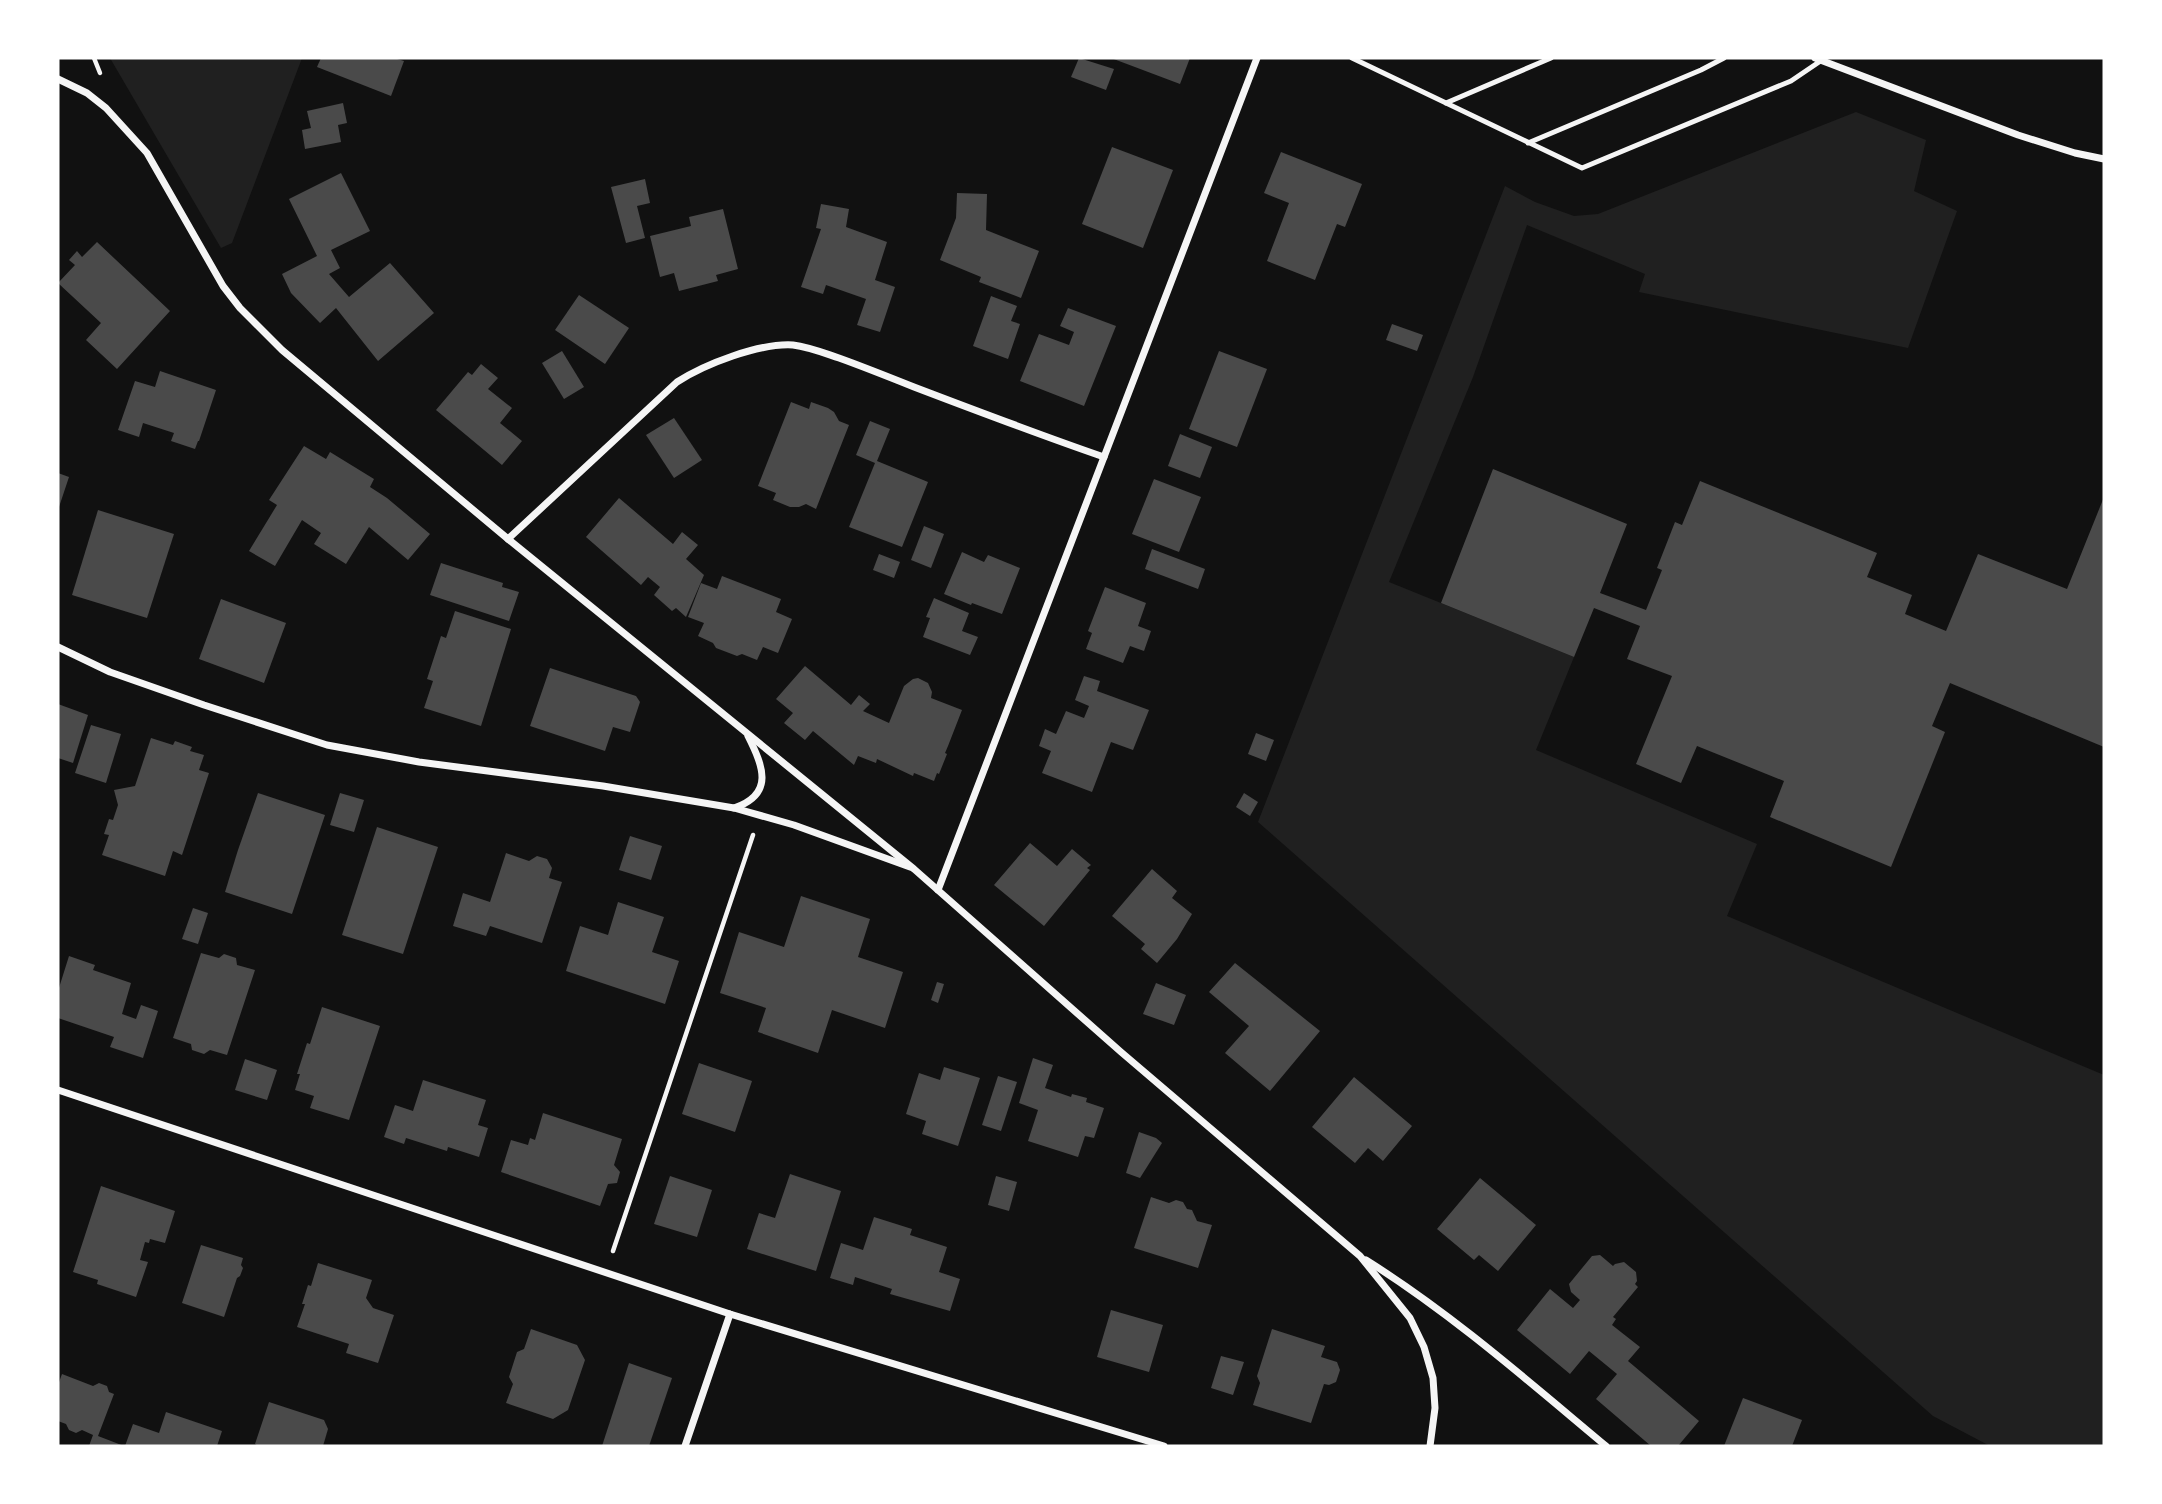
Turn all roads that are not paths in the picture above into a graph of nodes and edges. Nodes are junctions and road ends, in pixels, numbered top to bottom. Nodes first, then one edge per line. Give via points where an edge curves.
1 (1257, 58) edge
2 (1551, 58) edge
3 (1724, 58) edge
4 (1358, 59) edge
5 (1819, 59) edge
6 (58, 79) edge
7 (1446, 103) junction
8 (1528, 143) junction
9 (2104, 159) edge
10 (1104, 457) junction
11 (508, 539) junction
12 (58, 647) edge
13 (747, 732) junction
14 (734, 808) junction
15 (914, 869) junction
16 (938, 890) junction
17 (58, 1090) edge
18 (1360, 1256) junction
19 (730, 1314) junction
20 (685, 1446) edge
21 (1164, 1446) edge
22 (1430, 1446) edge
23 (1606, 1446) edge

1 - 10 street
2 - 7 lane
3 - 8 lane
4 - 7 lane
5 - 8 lane via 1791,81 1582,169
5 - 9 street via 2018,135
6 - 11 street via 106,108 147,153 223,286 258,327
7 - 8 lane
10 - 11 street via 809,348 775,346 731,358 677,382
10 - 16 street
11 - 13 street
12 - 14 street via 110,672 327,745
13 - 14 street via 763,781 754,799
13 - 15 street
14 - 15 street
15 - 16 street
16 - 18 street
17 - 19 street
18 - 22 street via 1410,1318 1424,1347 1435,1408
18 - 23 street via 1459,1325
19 - 20 street
19 - 21 street

